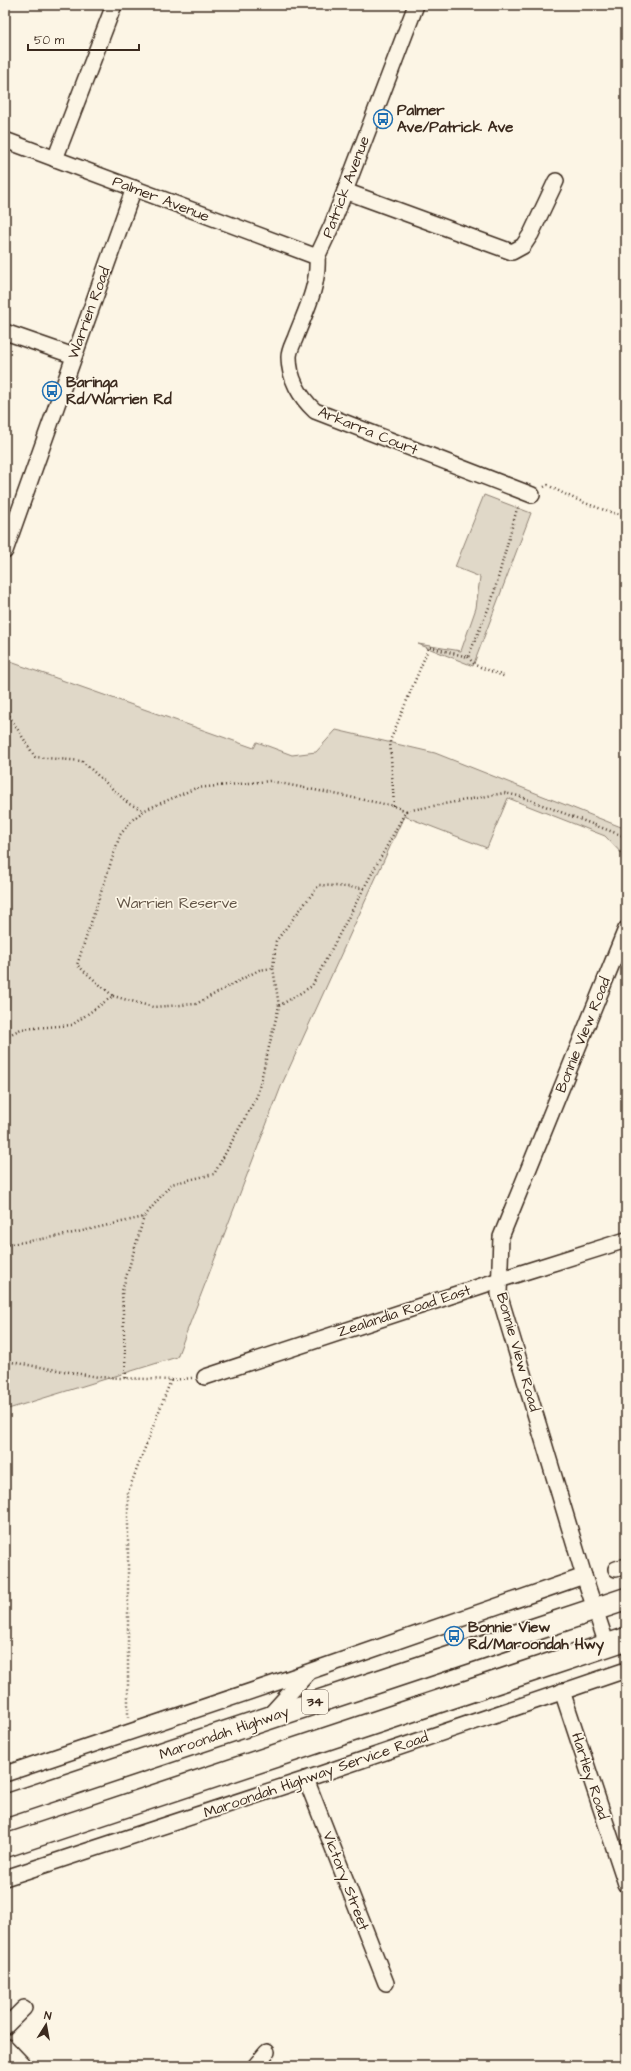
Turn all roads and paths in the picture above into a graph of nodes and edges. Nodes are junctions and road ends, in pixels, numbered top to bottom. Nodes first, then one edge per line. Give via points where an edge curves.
1 (114, 5) edge
2 (416, 5) edge
3 (5, 140) edge
4 (55, 159) junction
5 (556, 181) dead end
6 (134, 188) junction
7 (345, 191) junction
8 (317, 257) junction
9 (5, 332) edge
10 (74, 356) junction
11 (507, 485) junction
12 (532, 495) joint
13 (626, 517) edge
14 (5, 551) edge
15 (468, 657) junction
16 (506, 677) dead end
17 (5, 709) edge
18 (394, 806) junction
19 (145, 810) junction
20 (406, 811) junction
21 (626, 837) edge
22 (364, 888) junction
23 (626, 929) edge
24 (273, 968) junction
25 (112, 996) junction
26 (279, 1006) junction
27 (5, 1036) edge
28 (144, 1217) junction
29 (626, 1240) edge
30 (5, 1245) edge
31 (499, 1280) junction
32 (5, 1361) edge
33 (205, 1377) joint
34 (126, 1378) junction
35 (171, 1380) junction
36 (584, 1576) junction
37 (626, 1599) edge
38 (596, 1610) junction
39 (617, 1642) edge
40 (626, 1670) edge
41 (308, 1672) junction
42 (562, 1691) junction
43 (267, 1718) junction
44 (128, 1733) junction
45 (5, 1774) edge
46 (306, 1779) junction
47 (5, 1806) edge
48 (5, 1846) edge
49 (5, 1878) edge
50 (626, 1884) edge
51 (386, 1983) dead end
52 (24, 2008) dead end
53 (5, 2027) edge
54 (5, 2046) edge
55 (267, 2052) dead end
56 (24, 2066) edge
57 (255, 2066) edge

1 - 4 street
2 - 7 street, Patrick Avenue
3 - 4 street, Palmer Avenue
4 - 6 street, Palmer Avenue
5 - 7 street via 531,234 523,246 512,252
6 - 8 street, Palmer Avenue
6 - 10 street, Warrien Road
7 - 8 street, Patrick Avenue
8 - 11 street, Arkarra Court via 316,281 289,355 292,374 306,402 315,411
9 - 10 street
10 - 14 street, Warrien Road
11 - 12 street, Arkarra Court
11 - 15 path via 503,500 519,506 492,600
12 - 13 path via 548,485 584,504
15 - 16 path via 475,665
15 - 18 path via 429,647 390,741
17 - 19 path via 35,757 82,761 129,804
18 - 19 path via 270,781 196,788
18 - 20 path
19 - 25 path via 132,820 120,835 77,965
20 - 21 path via 504,794 519,796
20 - 22 path
22 - 24 path via 319,885 276,941
22 - 26 path via 312,986
23 - 31 street, Bonnie View Road via 501,1237
24 - 25 path via 259,970 196,1004 153,1007
24 - 26 path
25 - 27 path via 72,1025 21,1029
26 - 28 path via 257,1096 214,1174 171,1184
28 - 30 path via 60,1236
28 - 34 path via 122,1291
29 - 31 street, Zealandia Road East
31 - 33 street, Zealandia Road East
31 - 36 street, Bonnie View Road via 499,1294
32 - 34 path via 98,1377
33 - 35 path
34 - 35 path
35 - 44 path via 128,1492
36 - 38 street, Bonnie View Road
36 - 41 street
37 - 38 highway, Maroondah Highway / 34
38 - 39 street, Bonnie View Road
38 - 43 highway, Maroondah Highway / 34
39 - 48 highway
40 - 42 street, Maroondah Highway Service Road
41 - 43 street
41 - 44 street
42 - 46 street, Maroondah Highway Service Road
42 - 50 street, Hartley Road
43 - 47 highway, Maroondah Highway / 34
44 - 45 street
46 - 49 street, Maroondah Highway Service Road
46 - 51 street, Victory Street
52 - 53 street
54 - 56 street
55 - 57 street

